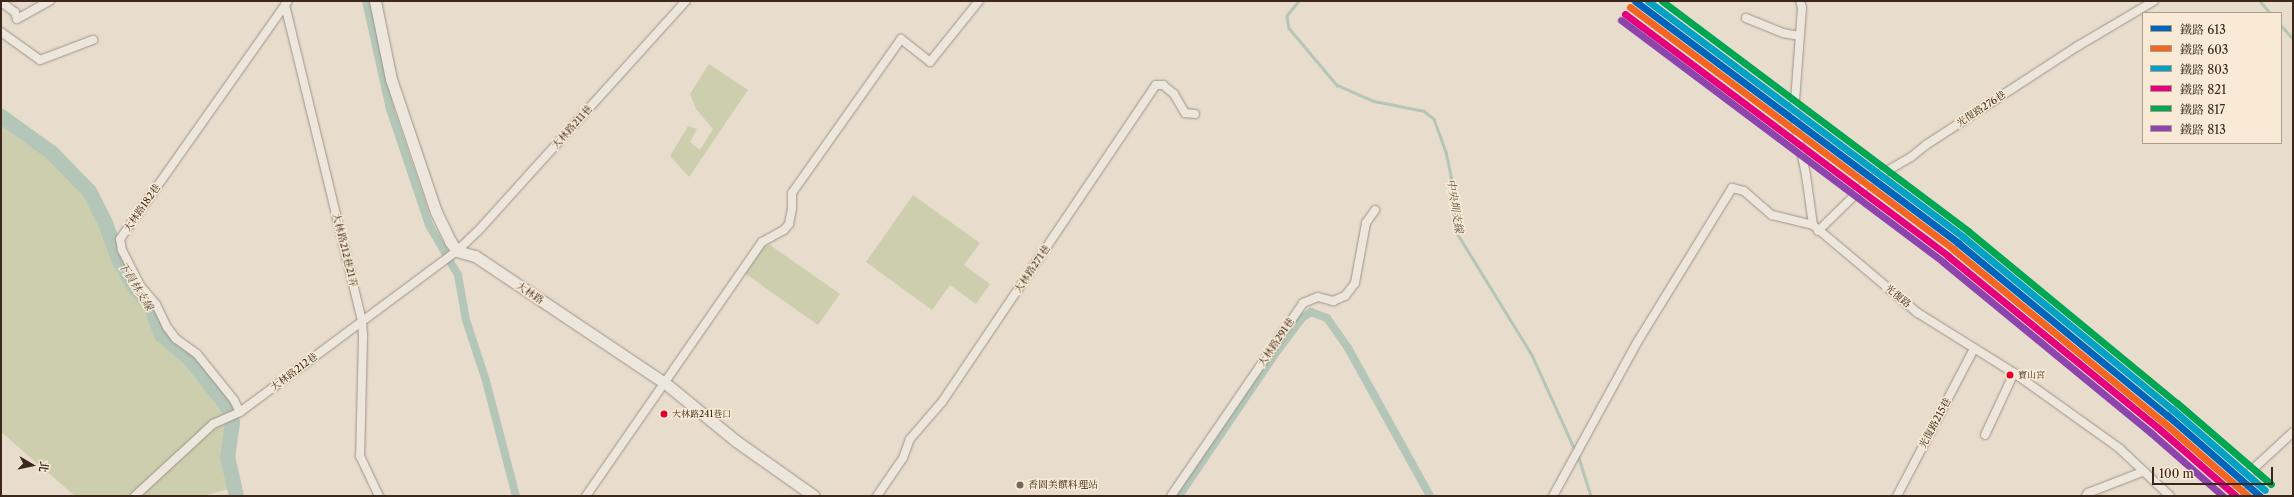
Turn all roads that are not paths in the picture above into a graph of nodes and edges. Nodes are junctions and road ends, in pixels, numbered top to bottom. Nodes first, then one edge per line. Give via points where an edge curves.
1 (50, 1) edge
2 (375, 1) edge
3 (686, 1) edge
4 (979, 1) edge
5 (1800, 1) edge
6 (2154, 1) edge
7 (1, 2) edge
8 (286, 3) edge
9 (1746, 18) dead end
10 (1, 32) edge
11 (1800, 36) junction
12 (93, 40) dead end
13 (1196, 114) dead end
14 (1375, 210) dead end
15 (1815, 228) junction
16 (457, 251) junction
17 (362, 321) junction
18 (1974, 349) junction
19 (2014, 373) junction
20 (665, 383) junction
21 (240, 412) junction
22 (2293, 432) edge
23 (1984, 435) dead end
24 (2142, 472) junction
25 (135, 496) edge
26 (380, 496) edge
27 (586, 496) edge
28 (814, 496) edge
29 (877, 496) edge
30 (1171, 496) edge
31 (1553, 496) edge
32 (1897, 496) edge
33 (2086, 496) edge
34 (2170, 496) edge
35 (2234, 496) edge

1 - 7 street via 17,19 15,12
2 - 16 street via 391,79 436,212
3 - 16 street, 大林路211巷
4 - 20 street via 930,62 901,39 792,193 792,209 784,230 762,242
5 - 11 street
6 - 15 street, 光復路276巷 via 2078,46 1911,157 1868,182
8 - 17 street, 大林路212巷21弄
8 - 21 street, 大林路182巷 via 120,239 122,250 141,286 156,304 167,327 176,339 197,354 234,400
9 - 11 street via 1783,33
10 - 12 street via 40,60
11 - 15 street via 1795,101 1796,127
13 - 29 street, 大林路271巷 via 1186,113 1174,94 1162,85 1156,85 942,402 910,439 903,458
14 - 30 street, 大林路291巷 via 1366,223 1355,284 1345,296 1333,301 1318,297 1303,303
15 - 18 street, 光復路 via 1918,313
15 - 31 street via 1772,215 1744,191 1732,188 1638,340
16 - 17 street, 大林路212巷
16 - 20 street, 大林路 via 475,256
17 - 21 street, 大林路212巷
17 - 26 street, 大林路212巷21弄 via 360,456
18 - 19 street, 光復路
18 - 32 street, 光復路215巷
19 - 23 street
19 - 24 street, 光復路 via 2119,448
20 - 27 street
20 - 28 street, 大林路 via 736,441
21 - 25 street, 大林路212巷 via 213,424
22 - 35 street via 2252,470
24 - 33 street
24 - 34 street, 光復路

